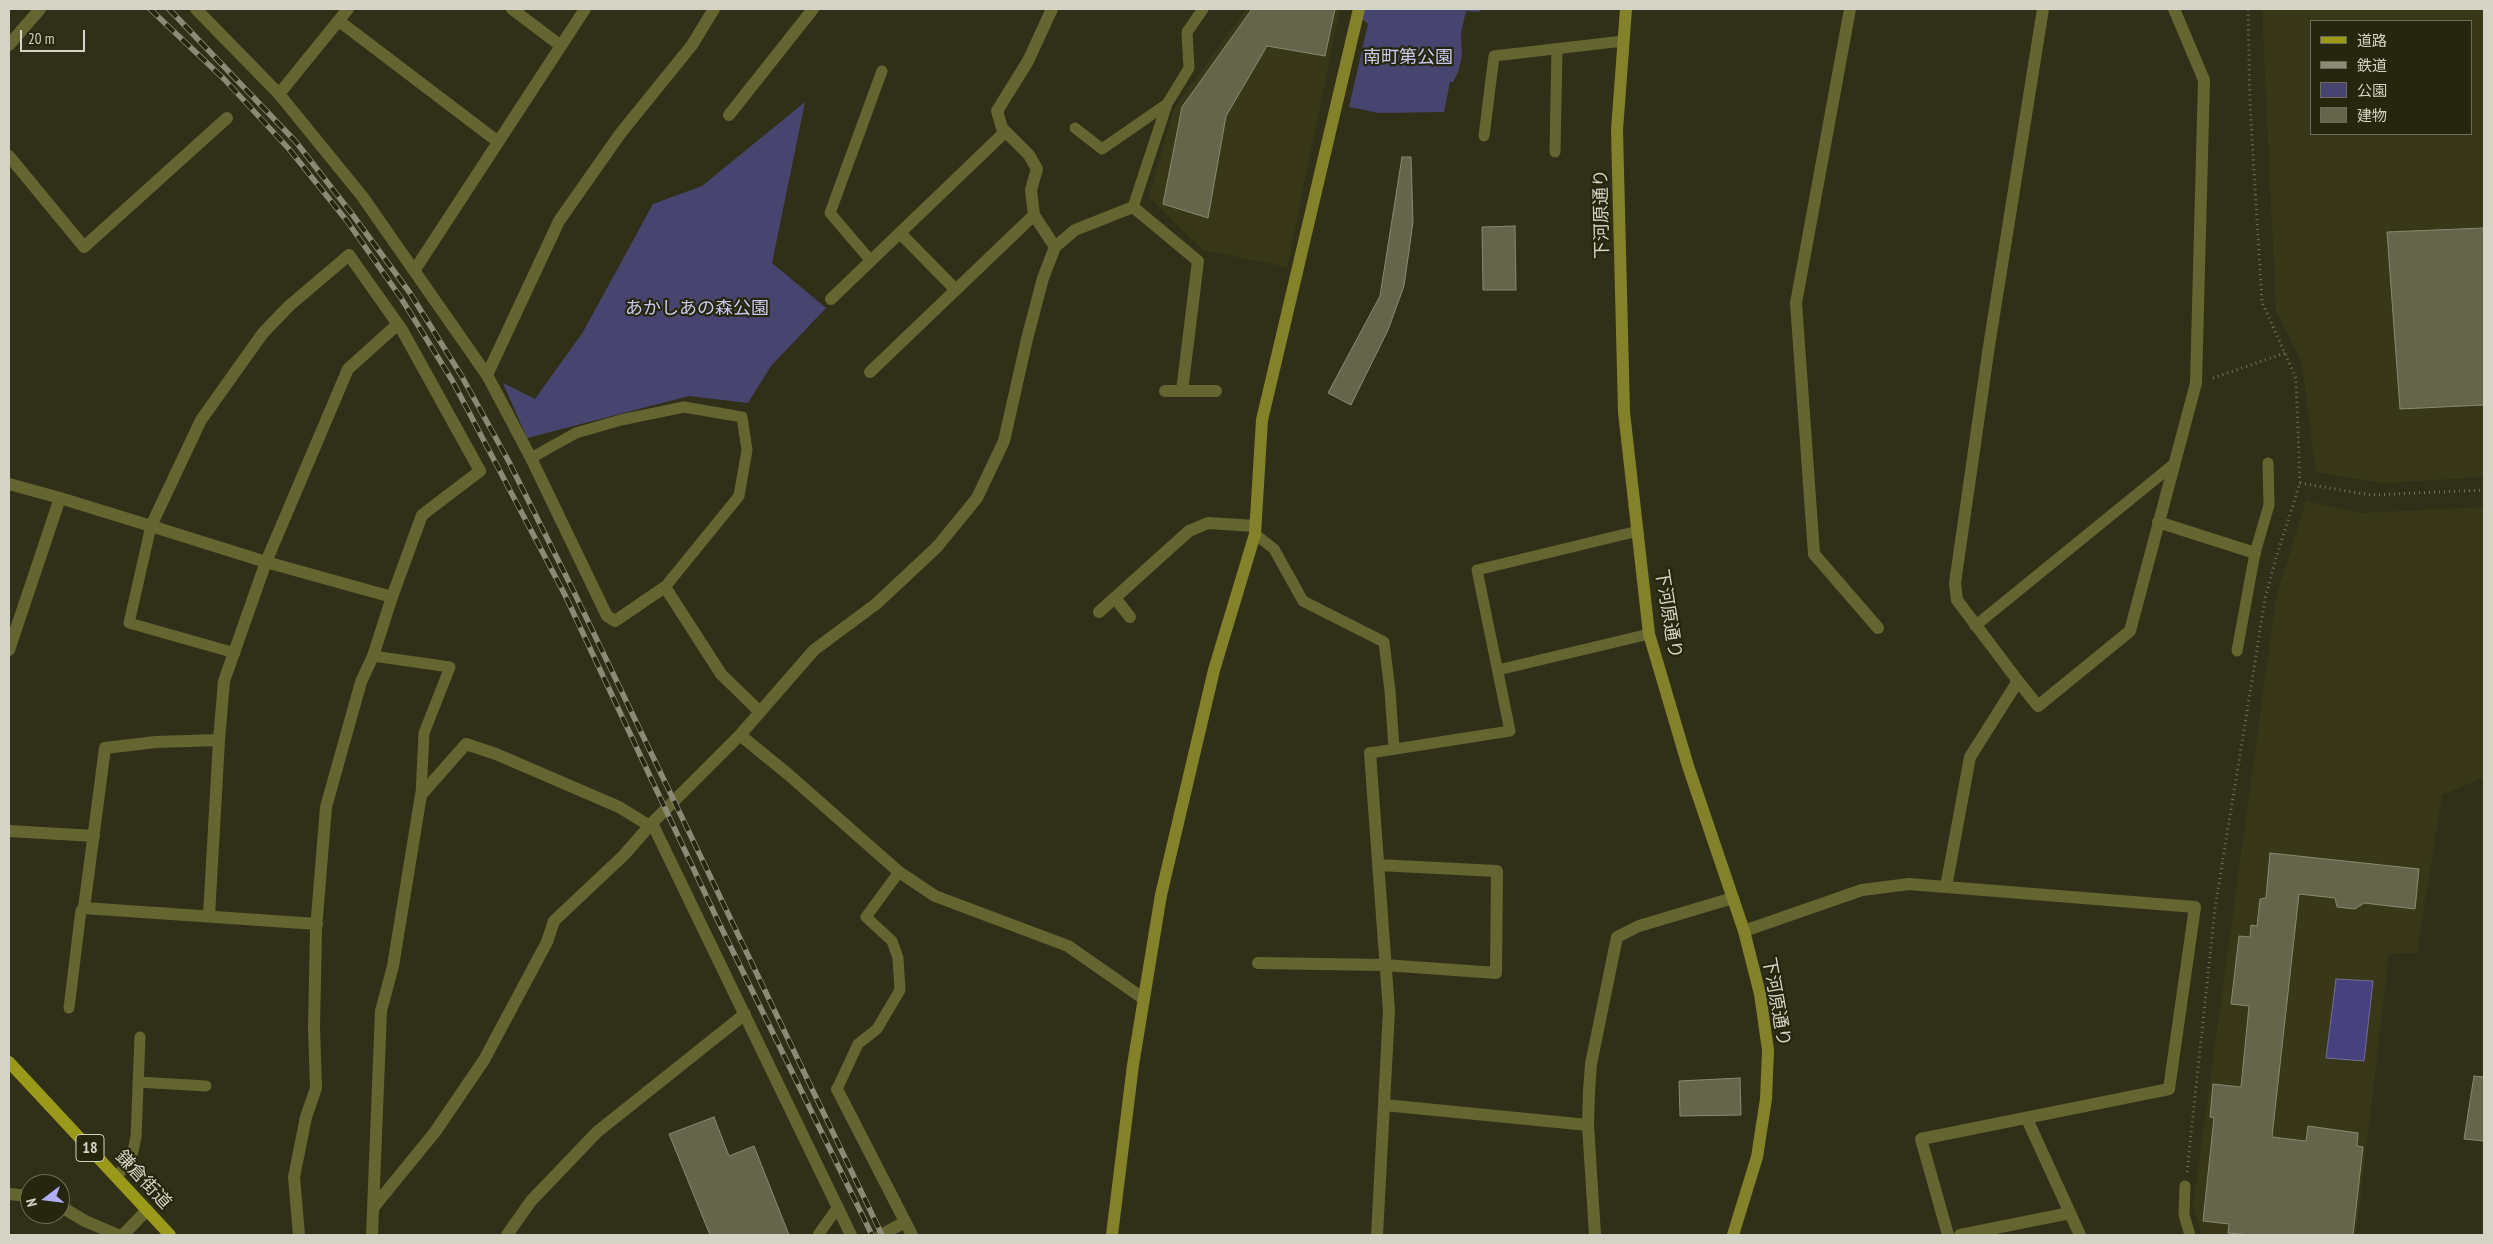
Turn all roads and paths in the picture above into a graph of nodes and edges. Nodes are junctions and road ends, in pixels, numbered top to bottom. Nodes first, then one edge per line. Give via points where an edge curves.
1 (40, 9) edge
2 (196, 9) edge
3 (348, 9) edge
4 (512, 9) edge
5 (585, 9) edge
6 (714, 9) edge
7 (813, 9) edge
8 (1052, 9) edge
9 (1203, 9) edge
10 (1359, 9) edge
11 (1626, 9) edge
12 (1850, 9) edge
13 (2043, 9) edge
14 (2174, 9) edge
15 (339, 21) junction
16 (1623, 41) junction
17 (9, 46) edge
18 (561, 46) junction
19 (1557, 49) junction
20 (882, 70) dead end
21 (279, 94) junction
22 (1167, 104) junction
23 (729, 115) dead end
24 (227, 118) dead end
25 (1075, 128) dead end
26 (1006, 132) junction
27 (1484, 136) dead end
28 (497, 141) junction
29 (1555, 152) dead end
30 (9, 156) edge
31 (1133, 207) junction
32 (1034, 215) junction
33 (900, 233) junction
34 (1055, 247) junction
35 (871, 261) junction
36 (414, 272) junction
37 (956, 290) junction
38 (831, 299) dead end
39 (398, 324) junction
40 (2285, 353) dead end
41 (870, 372) dead end
42 (487, 375) junction
43 (2196, 384) junction
44 (1216, 390) dead end
45 (1166, 391) dead end
46 (1182, 391) junction
47 (531, 458) junction
48 (2268, 463) dead end
49 (2174, 464) junction
50 (2300, 483) dead end
51 (9, 484) edge
52 (2484, 490) edge
53 (60, 498) junction
54 (2158, 522) junction
55 (151, 526) junction
56 (1255, 530) junction
57 (1638, 531) junction
58 (2255, 553) junction
59 (266, 562) junction
60 (665, 587) junction
61 (392, 597) junction
62 (1115, 598) junction
63 (1099, 612) dead end
64 (1130, 617) dead end
65 (1974, 626) junction
66 (1878, 628) dead end
67 (1649, 634) junction
68 (9, 650) edge
69 (2238, 650) dead end
70 (235, 653) junction
71 (373, 656) junction
72 (1498, 670) junction
73 (2018, 681) junction
74 (760, 712) junction
75 (740, 735) junction
76 (219, 740) junction
77 (1394, 748) junction
78 (1370, 753) joint
79 (421, 795) junction
80 (651, 824) junction
81 (9, 831) edge
82 (94, 836) junction
83 (1378, 865) junction
84 (899, 872) junction
85 (1946, 887) junction
86 (1733, 898) junction
87 (84, 908) junction
88 (209, 916) junction
89 (317, 924) junction
90 (1744, 931) junction
91 (1258, 963) dead end
92 (1385, 965) junction
93 (1144, 999) junction
94 (69, 1008) dead end
95 (745, 1014) junction
96 (140, 1037) dead end
97 (9, 1062) edge
98 (138, 1082) junction
99 (206, 1086) dead end
100 (837, 1089) joint
101 (1384, 1105) junction
102 (2027, 1119) junction
103 (1588, 1125) junction
104 (117, 1177) junction
105 (2185, 1186) dead end
106 (838, 1206) junction
107 (373, 1208) junction
108 (147, 1210) junction
109 (70, 1212) edge
110 (2070, 1213) junction
111 (905, 1222) junction
112 (118, 1235) edge
113 (123, 1235) edge
114 (170, 1235) edge
115 (300, 1235) edge
116 (372, 1235) edge
117 (507, 1235) edge
118 (818, 1235) edge
119 (851, 1235) edge
120 (881, 1235) edge
121 (912, 1235) edge
122 (1112, 1235) edge
123 (1377, 1235) edge
124 (1595, 1235) edge
125 (1733, 1235) edge
126 (1948, 1235) edge
127 (1960, 1235) edge
128 (2080, 1235) edge
129 (2190, 1235) edge

1 - 17 street
2 - 21 street
3 - 15 street
4 - 18 street
5 - 18 street
6 - 42 street via 692,45 620,134 559,221
7 - 23 street
8 - 26 street via 1028,61 997,111
9 - 22 lane via 1186,32 1189,68
10 - 56 street via 1262,420
11 - 16 street, 下河原通り
12 - 66 street via 1796,303 1814,554
13 - 65 street via 1955,583 1956,600
14 - 43 street via 2204,80
15 - 21 street
15 - 28 street
16 - 19 lane
16 - 57 street, 下河原通り via 1617,130 1624,412
18 - 28 street
19 - 27 lane via 1494,56
19 - 29 lane
20 - 35 lane via 830,213
21 - 36 street via 362,196
22 - 25 lane via 1102,150
22 - 31 lane
24 - 30 street via 84,247
26 - 32 street via 1029,155 1037,169 1031,190
26 - 33 street
28 - 36 street
31 - 34 street via 1075,230
31 - 46 street via 1198,261
32 - 34 street
32 - 37 street
33 - 35 street
33 - 37 street
34 - 74 street via 1029,331 1004,441 976,498 937,546 876,604 814,650
35 - 38 street
36 - 42 street
37 - 41 street
39 - 55 street via 349,255 289,306 263,333 201,420
39 - 59 street via 348,369
39 - 61 street via 480,471 422,515
40 - 43 path
42 - 47 street
43 - 49 street
44 - 46 street
45 - 46 street
47 - 60 street via 607,616 616,621
47 - 60 lane via 576,433 684,407 742,417 747,450 738,496
48 - 58 lane via 2269,505
49 - 54 street
49 - 65 lane
50 - 52 path via 2371,495
51 - 53 street
53 - 55 street
53 - 68 street
54 - 58 street
54 - 73 street via 2130,632 2038,706
55 - 59 street
55 - 70 lane via 129,623
56 - 62 street via 1208,523 1189,531
56 - 77 lane via 1274,549 1303,601 1384,642
56 - 93 street via 1214,670 1161,895
57 - 67 street, 下河原通り
57 - 72 lane via 1477,570
58 - 69 lane
59 - 61 street
59 - 70 street
60 - 74 street via 720,674
61 - 71 street
62 - 63 street
62 - 64 street
65 - 73 street
67 - 72 lane
67 - 86 street, 下河原通り via 1685,757
70 - 76 street via 224,681
71 - 79 lane via 450,667 424,733
71 - 89 street via 361,682 326,807
72 - 77 lane via 1510,731
73 - 85 street via 1970,757
74 - 75 street
75 - 80 street
75 - 84 street
76 - 82 street via 105,748
76 - 88 street
77 - 78 lane
78 - 83 street
79 - 80 street via 466,744 619,807
79 - 107 street via 393,966 381,1011
80 - 95 street
80 - 107 street via 624,855 554,921 547,942 484,1060 434,1132
81 - 82 street
82 - 87 street
83 - 92 street
83 - 92 street via 1497,871 1496,973
84 - 93 street via 934,896 1068,946
84 - 100 lane via 866,917 892,942 898,958 900,990 877,1029 858,1044
85 - 90 street via 1909,884 1862,890
85 - 102 street via 2195,907 2169,1089
86 - 90 street, 下河原通り
86 - 103 street via 1639,926 1617,937 1591,1064
87 - 88 street
87 - 94 lane via 80,910
88 - 89 street
89 - 115 street via 316,1088 306,1117 294,1178
90 - 125 street, 下河原通り via 1760,994 1768,1050 1766,1099 1757,1157
91 - 92 street
92 - 101 street via 1389,1012
93 - 122 street
95 - 106 street
95 - 117 street via 597,1132 531,1201
96 - 98 lane
97 - 104 main road, 鎌倉街道 / 18
98 - 99 lane
98 - 104 lane via 132,1156
100 - 111 street
101 - 103 street
101 - 123 street
102 - 110 street
102 - 126 street via 1921,1139
103 - 124 street
104 - 108 main road, 鎌倉街道 / 18
105 - 129 lane via 2184,1216
106 - 118 lane
106 - 119 street
107 - 116 street
108 - 113 street
108 - 114 main road, 鎌倉街道 / 18
109 - 112 street
110 - 127 street
110 - 128 street
111 - 120 street
111 - 121 street

